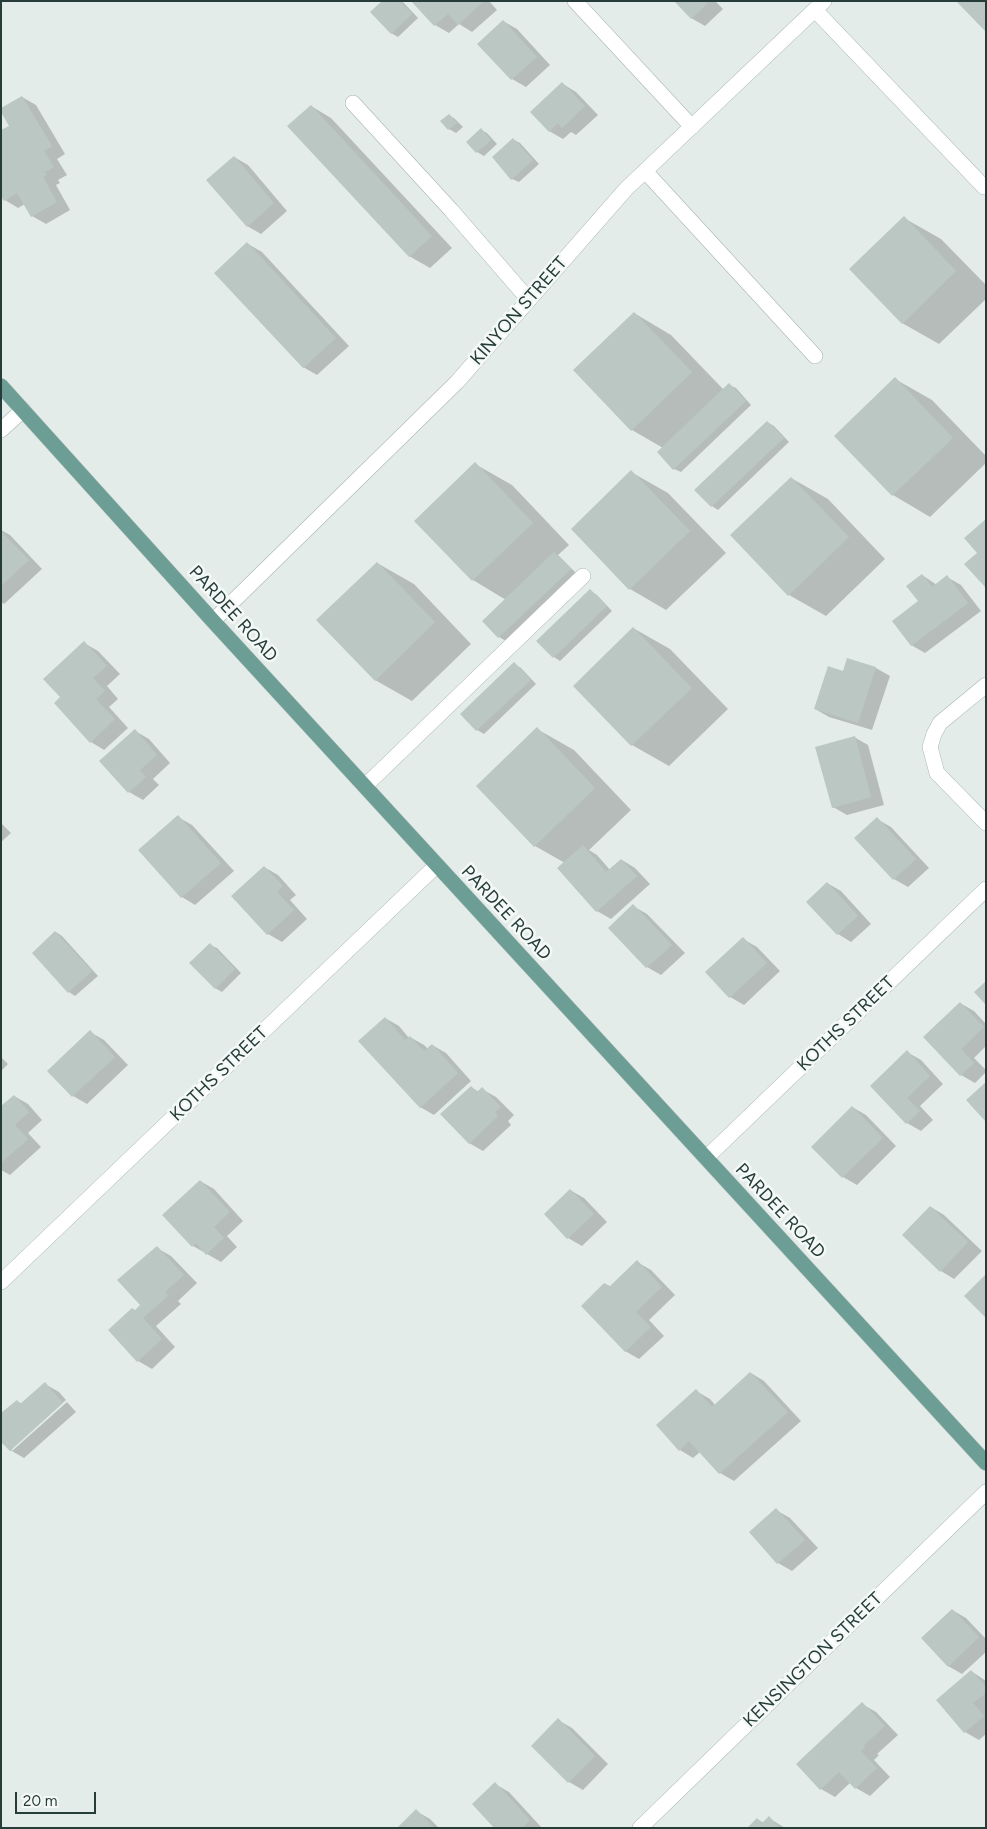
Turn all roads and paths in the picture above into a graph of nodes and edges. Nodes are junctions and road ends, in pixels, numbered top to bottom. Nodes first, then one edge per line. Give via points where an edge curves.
1 (575, 1) edge
2 (820, 6) edge
3 (353, 103) dead end
4 (692, 127) junction
5 (645, 171) junction
6 (986, 185) edge
7 (529, 300) junction
8 (816, 356) dead end
9 (1, 386) edge
10 (23, 410) junction
11 (1, 430) edge
12 (583, 576) dead end
13 (213, 621) junction
14 (986, 686) edge
15 (365, 786) junction
16 (986, 823) edge
17 (437, 865) junction
18 (986, 890) edge
19 (706, 1158) junction
20 (1, 1282) edge
21 (986, 1463) edge
22 (986, 1492) edge
23 (640, 1828) edge

1 - 4 street
2 - 4 street, KINYON STREET
2 - 6 street via 984,187
3 - 7 street
4 - 5 street, KINYON STREET
5 - 7 street, KINYON STREET
5 - 8 street
7 - 13 street, KINYON STREET via 457,382
9 - 10 main road, PARDEE ROAD
10 - 11 street
10 - 13 main road, PARDEE ROAD
12 - 15 street
13 - 15 main road, PARDEE ROAD
14 - 16 street via 940,723 930,747 937,773
15 - 17 main road, PARDEE ROAD
17 - 19 main road, PARDEE ROAD
17 - 20 street, KOTHS STREET
18 - 19 street, KOTHS STREET
19 - 21 main road, PARDEE ROAD
22 - 23 street, KENSINGTON STREET

